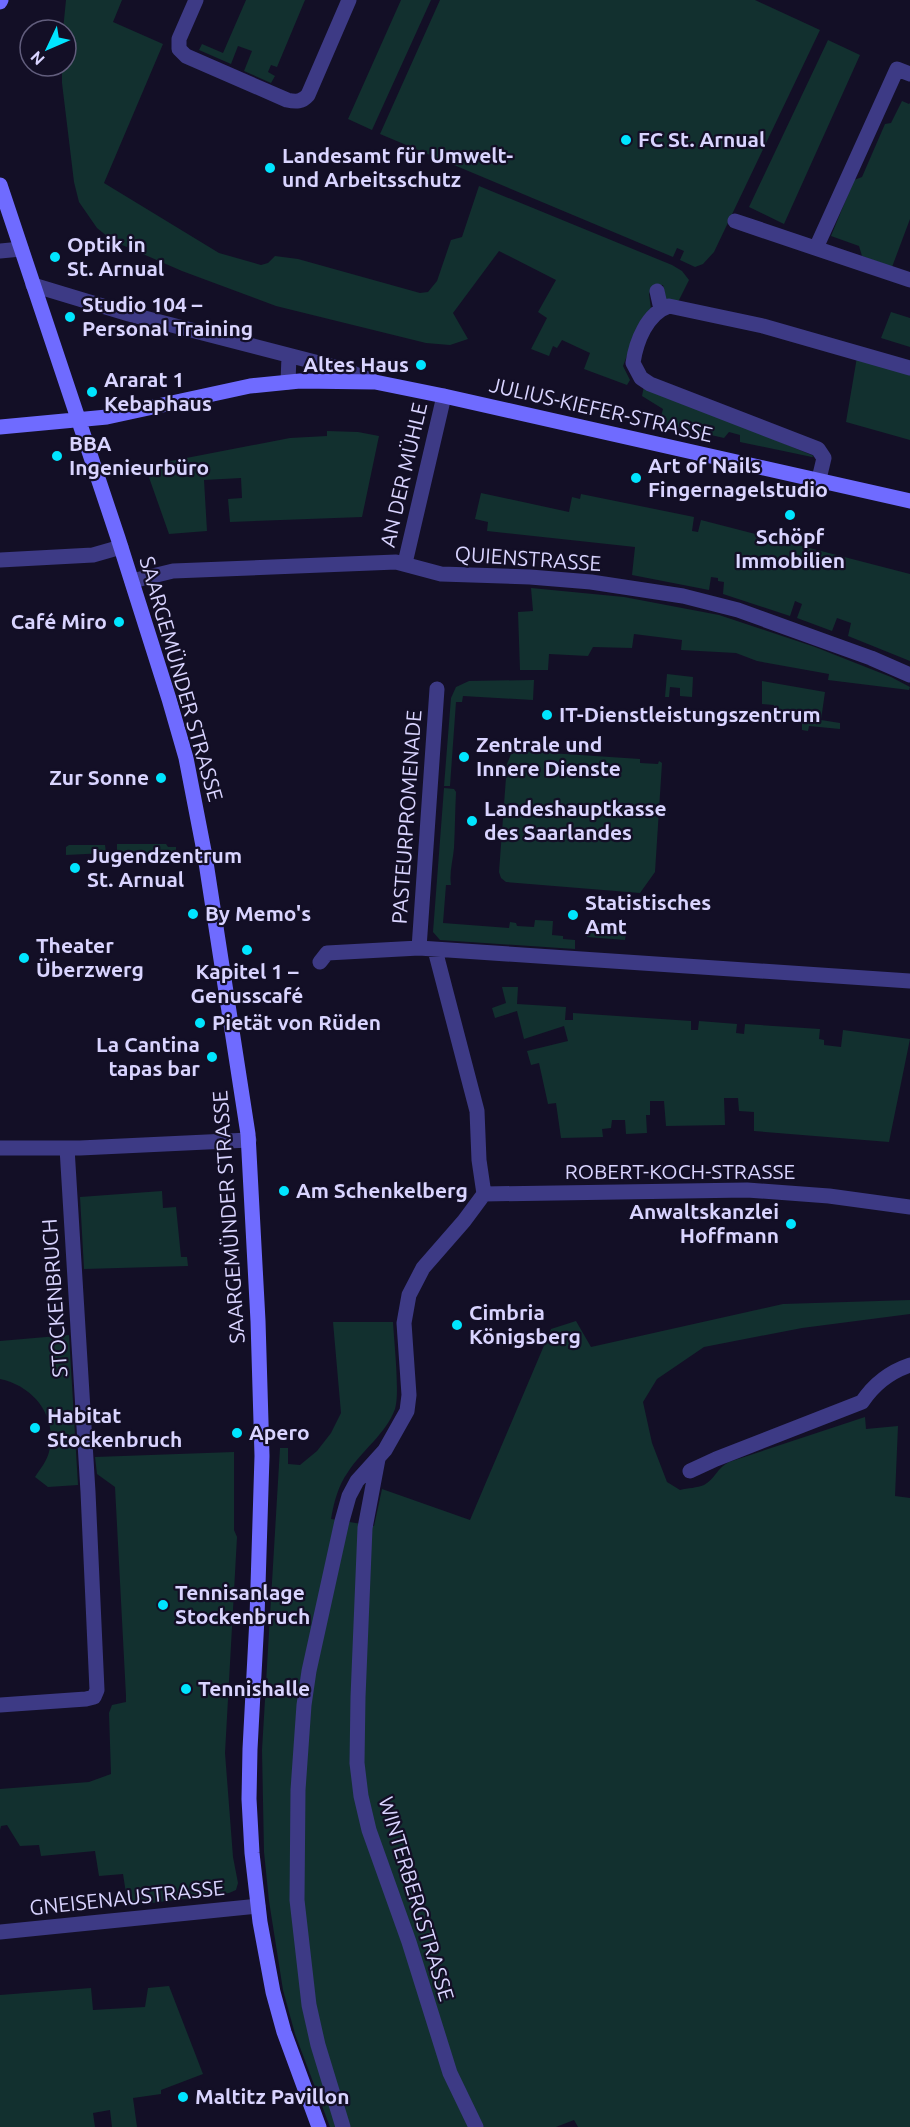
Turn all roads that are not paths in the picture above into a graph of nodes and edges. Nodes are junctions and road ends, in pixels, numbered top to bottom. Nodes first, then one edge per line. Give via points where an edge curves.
1 (196, 0) edge
2 (349, 0) edge
3 (910, 74) edge
4 (0, 185) edge
5 (735, 221) dead end
6 (21, 249) junction
7 (816, 249) junction
8 (0, 251) edge
9 (910, 280) edge
10 (33, 285) junction
11 (657, 291) dead end
12 (661, 309) junction
13 (289, 356) junction
14 (910, 368) edge
15 (288, 382) junction
16 (375, 382) junction
17 (444, 396) junction
18 (79, 420) junction
19 (0, 427) edge
20 (819, 479) junction
21 (910, 501) edge
22 (121, 547) junction
23 (0, 560) edge
24 (405, 563) junction
25 (132, 581) junction
26 (910, 675) edge
27 (436, 689) dead end
28 (419, 948) junction
29 (435, 950) junction
30 (320, 962) dead end
31 (910, 981) edge
32 (249, 1140) junction
33 (0, 1148) edge
34 (67, 1148) junction
35 (484, 1194) junction
36 (910, 1208) edge
37 (910, 1365) edge
38 (378, 1459) junction
39 (690, 1471) dead end
40 (0, 1705) edge
41 (258, 1906) junction
42 (0, 1932) edge
43 (319, 2127) edge
44 (343, 2127) edge
45 (476, 2127) edge

1 - 2 street via 179,39 179,49 186,56 296,102 308,94
3 - 7 street via 897,69
4 - 6 street, SAARGEMÜNDER STRASSE
5 - 7 street
6 - 8 street
6 - 10 street, SAARGEMÜNDER STRASSE
7 - 9 street
10 - 13 street, JULIUS-KIEFER-STRASSE
10 - 18 street, SAARGEMÜNDER STRASSE
11 - 12 street
12 - 14 street via 669,306 763,326
12 - 20 street, JULIUS-KIEFER-STRASSE via 642,332 634,356 634,368 641,378 818,449 824,458
13 - 15 street
13 - 16 street, JULIUS-KIEFER-STRASSE
15 - 16 street, JULIUS-KIEFER-STRASSE
15 - 18 street, JULIUS-KIEFER-STRASSE
16 - 17 street, JULIUS-KIEFER-STRASSE
17 - 20 street, JULIUS-KIEFER-STRASSE
17 - 24 street, AN DER MÜHLE
18 - 19 street, JULIUS-KIEFER-STRASSE
18 - 22 street, SAARGEMÜNDER STRASSE
20 - 21 street, JULIUS-KIEFER-STRASSE
22 - 23 street via 93,555
22 - 25 street, SAARGEMÜNDER STRASSE
24 - 25 street, QUIENSTRASSE via 173,571
24 - 26 street, QUIENSTRASSE via 441,574 591,582 683,596 738,610
25 - 32 street, SAARGEMÜNDER STRASSE via 169,699 196,805
27 - 28 street, PASTEURPROMENADE
28 - 29 street
28 - 30 street via 327,953
29 - 31 street
29 - 35 street via 477,1112
32 - 34 street
32 - 41 street, SAARGEMÜNDER STRASSE via 262,1456 249,1799
33 - 34 street
34 - 40 street, STOCKENBRUCH via 97,1690 94,1697 86,1699
35 - 36 street, ROBERT-KOCH-STRASSE via 747,1190
35 - 38 street via 423,1268 409,1294 404,1323 409,1395 406,1411
37 - 39 street via 886,1376 862,1402
38 - 44 street via 357,1481 342,1521 309,1671 298,1790 297,1900 309,2006
38 - 45 street, WINTERBERGSTRASSE via 365,1528 357,1763 361,1796 450,2073
41 - 42 street, GNEISENAUSTRASSE
41 - 43 street, SAARGEMÜNDER STRASSE via 284,2032

